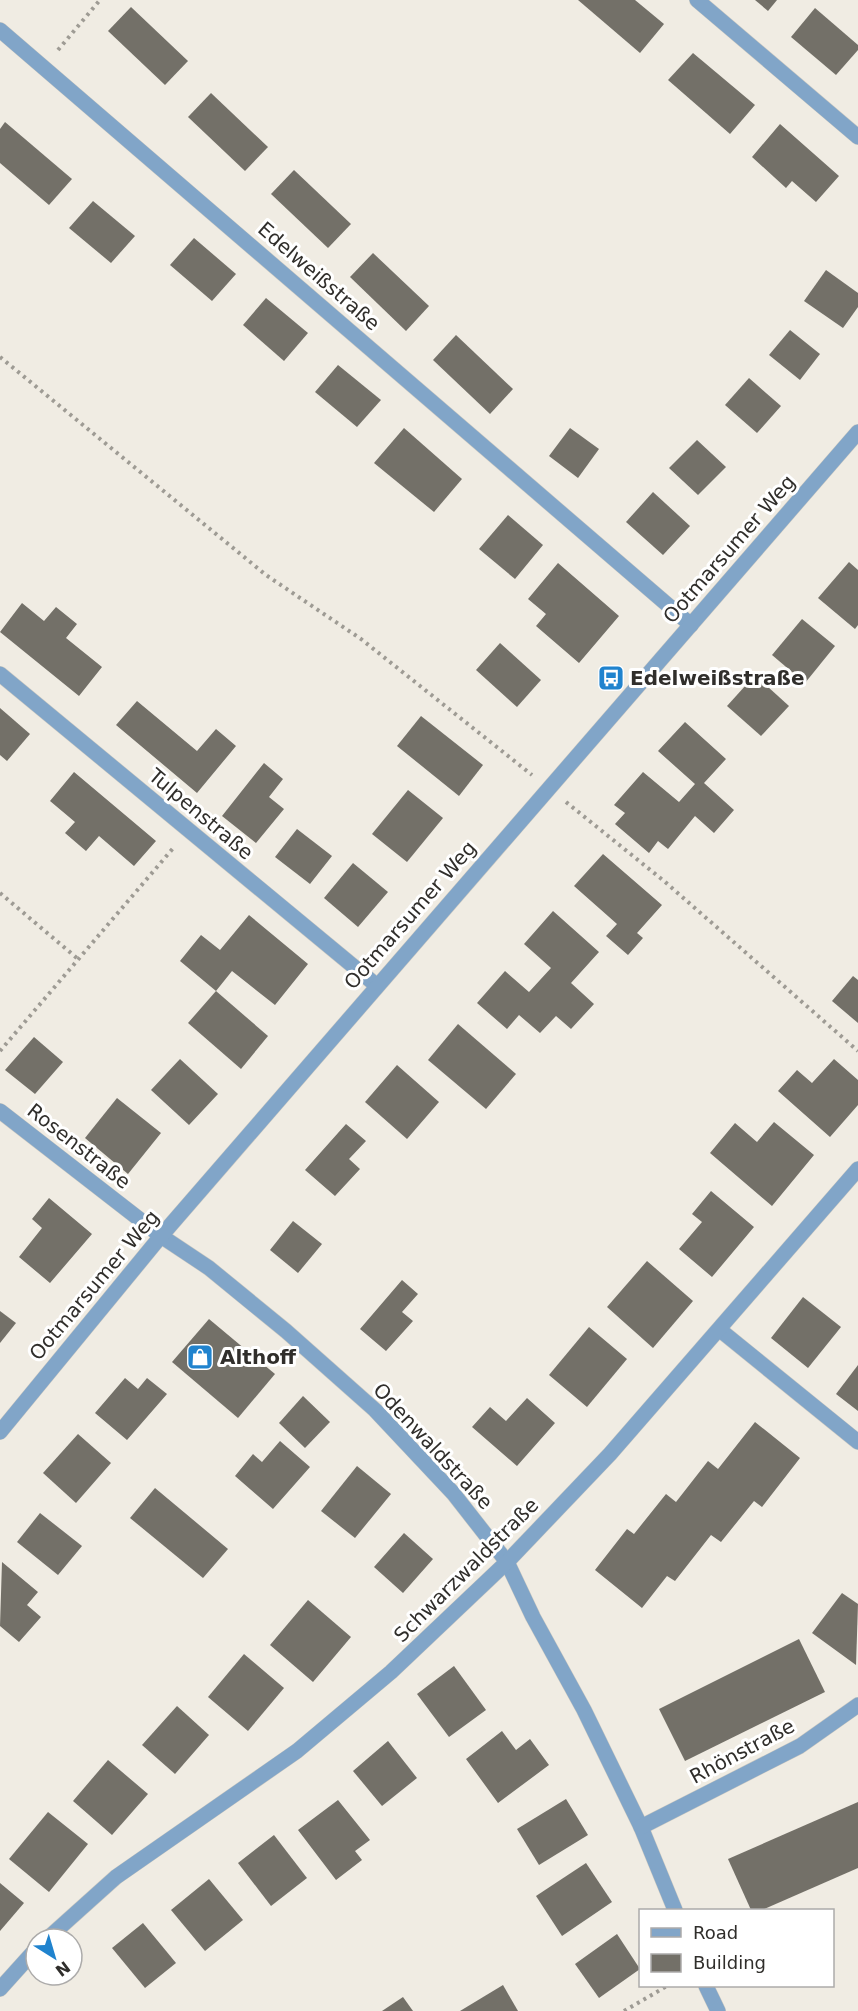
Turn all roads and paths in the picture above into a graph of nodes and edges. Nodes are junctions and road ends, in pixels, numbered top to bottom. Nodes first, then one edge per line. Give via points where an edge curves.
1 (100, 0) edge
2 (697, 0) edge
3 (0, 30) edge
4 (43, 67) junction
5 (858, 136) edge
6 (0, 357) edge
7 (858, 432) edge
8 (692, 625) junction
9 (0, 674) edge
10 (549, 789) junction
11 (188, 831) junction
12 (0, 893) edge
13 (78, 958) junction
14 (376, 985) junction
15 (0, 1051) edge
16 (858, 1051) edge
17 (0, 1111) edge
18 (858, 1170) edge
19 (160, 1236) junction
20 (720, 1330) junction
21 (0, 1431) edge
22 (858, 1442) edge
23 (507, 1562) junction
24 (858, 1705) edge
25 (641, 1827) junction
26 (674, 1909) edge
27 (60, 1927) edge
28 (24, 1962) edge
29 (665, 1987) edge
30 (706, 1987) edge
31 (0, 1989) edge
32 (624, 2011) edge
33 (718, 2011) edge

1 - 4 path
2 - 5 street
3 - 4 street, Edelweißstraße
4 - 8 street, Edelweißstraße
6 - 10 path via 266,575 361,639
7 - 8 street, Ootmarsumer Weg
8 - 10 street, Ootmarsumer Weg
9 - 11 street, Tulpenstraße
10 - 14 street, Ootmarsumer Weg
10 - 16 path via 664,881
11 - 13 path
11 - 14 street, Tulpenstraße
12 - 13 path
13 - 15 path
14 - 19 street, Ootmarsumer Weg
17 - 19 street, Rosenstraße
18 - 20 street, Schwarzwaldstraße
19 - 21 street, Ootmarsumer Weg
19 - 23 street, Odenwaldstraße via 209,1268 375,1410 453,1493
20 - 22 street
20 - 23 street, Schwarzwaldstraße
23 - 25 street, Odenwaldstraße
23 - 27 street, Schwarzwaldstraße via 391,1672 297,1751 116,1876
24 - 25 street, Rhönstraße via 800,1746
25 - 26 street, Odenwaldstraße
28 - 31 street
29 - 32 path
30 - 33 street

